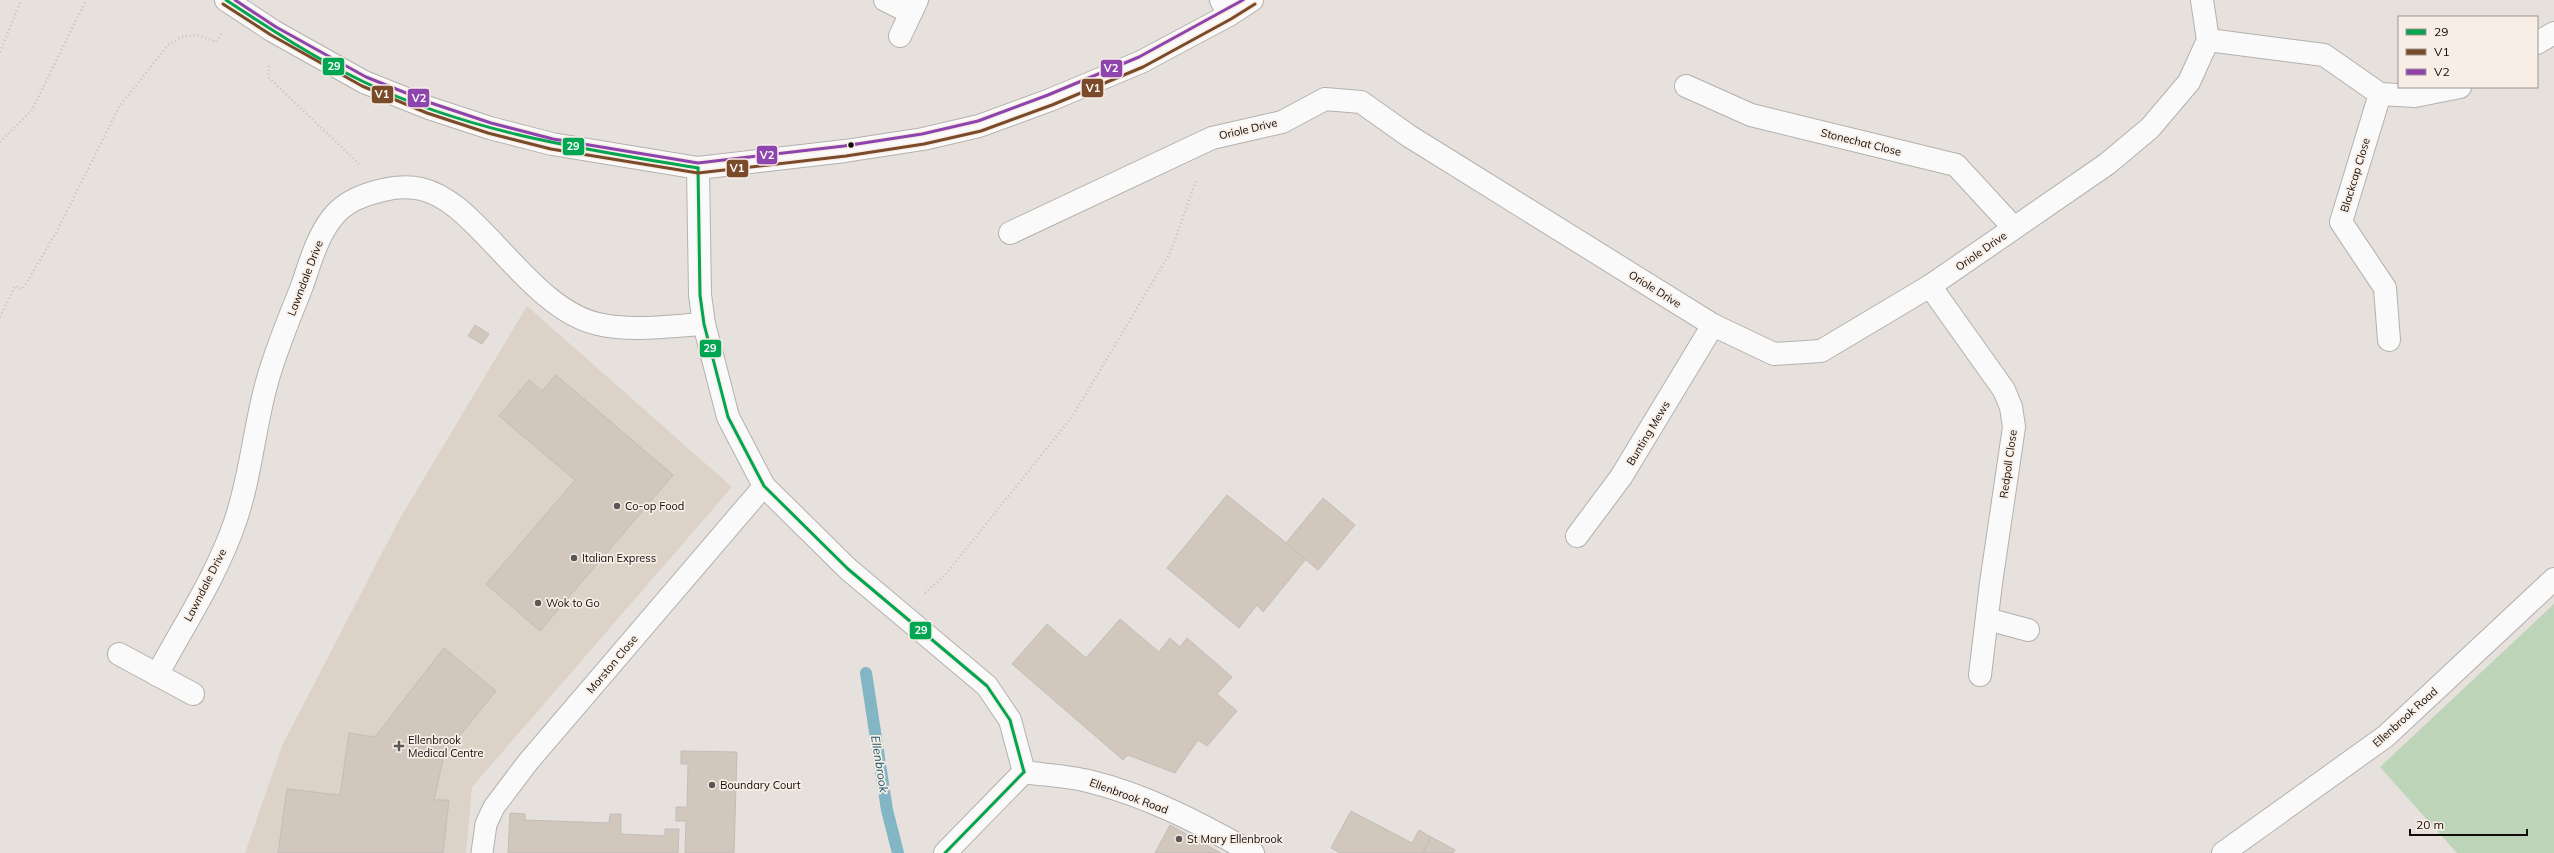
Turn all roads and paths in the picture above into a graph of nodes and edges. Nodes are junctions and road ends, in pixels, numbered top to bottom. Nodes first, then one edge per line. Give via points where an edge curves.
1 (21, 0) edge
2 (86, 0) edge
3 (885, 0) edge
4 (1252, 0) edge
5 (2202, 0) edge
6 (231, 4) edge
7 (914, 6) edge
8 (1225, 8) edge
9 (273, 31) junction
10 (2554, 33) edge
11 (900, 36) dead end
12 (2208, 40) junction
13 (2538, 42) edge
14 (0, 52) edge
15 (1686, 86) dead end
16 (2455, 88) edge
17 (2380, 94) junction
18 (1212, 138) junction
19 (0, 142) edge
20 (698, 168) junction
21 (385, 189) junction
22 (2014, 228) junction
23 (1010, 233) dead end
24 (1930, 286) junction
25 (0, 317) edge
26 (704, 324) junction
27 (1713, 325) junction
28 (2389, 340) dead end
29 (764, 486) junction
30 (1577, 536) dead end
31 (2554, 579) edge
32 (902, 614) junction
33 (1987, 619) junction
34 (2028, 630) dead end
35 (119, 654) dead end
36 (158, 675) junction
37 (1980, 675) dead end
38 (192, 694) dead end
39 (1024, 772) junction
40 (482, 853) edge
41 (945, 853) edge
42 (1254, 853) edge
43 (2224, 853) edge

1 - 14 path
2 - 19 path via 32,110
3 - 7 street
4 - 8 street
5 - 12 street
6 - 9 street
6 - 25 path via 216,42 198,35 181,37 168,45 119,107 58,229 23,289 15,286
7 - 11 street
8 - 20 street via 1141,62 979,126 923,139 846,151
9 - 20 street via 364,82 428,108 490,128 552,144
9 - 21 path via 268,77
10 - 13 street
12 - 17 street via 2324,55
12 - 22 street, Oriole Drive via 2189,82 2150,128 2107,164
15 - 22 street, Stonechat Close via 1751,115 1956,165
16 - 17 street via 2415,96
17 - 28 street, Blackcap Close via 2341,222 2385,288
18 - 23 street, Oriole Drive
18 - 27 street, Oriole Drive via 1282,122 1325,99 1362,102 1409,136
18 - 32 path via 1170,253 1072,417 945,575
20 - 26 street via 700,295
21 - 26 street, Lawndale Drive via 396,186 421,187 441,196 458,209 553,302 574,316 598,324 636,327
21 - 36 street, Lawndale Drive via 350,201 331,218 318,243 267,380 247,480 235,523 216,566
22 - 24 street, Oriole Drive
24 - 27 street, Oriole Drive via 1821,351 1774,354
24 - 33 street, Redpoll Close via 2004,390 2011,407 2014,427
26 - 29 street via 728,417
27 - 30 street, Bunting Mews via 1621,477
29 - 32 street via 848,569
29 - 40 lane, Morston Close via 528,762 494,808 486,824
31 - 43 street, Ellenbrook Road via 2386,736
32 - 39 street via 987,686 1010,720
33 - 34 street
33 - 37 street, Redpoll Close
35 - 36 street
36 - 38 street
39 - 41 street
39 - 42 street, Ellenbrook Road via 1087,780 1124,792 1160,805

